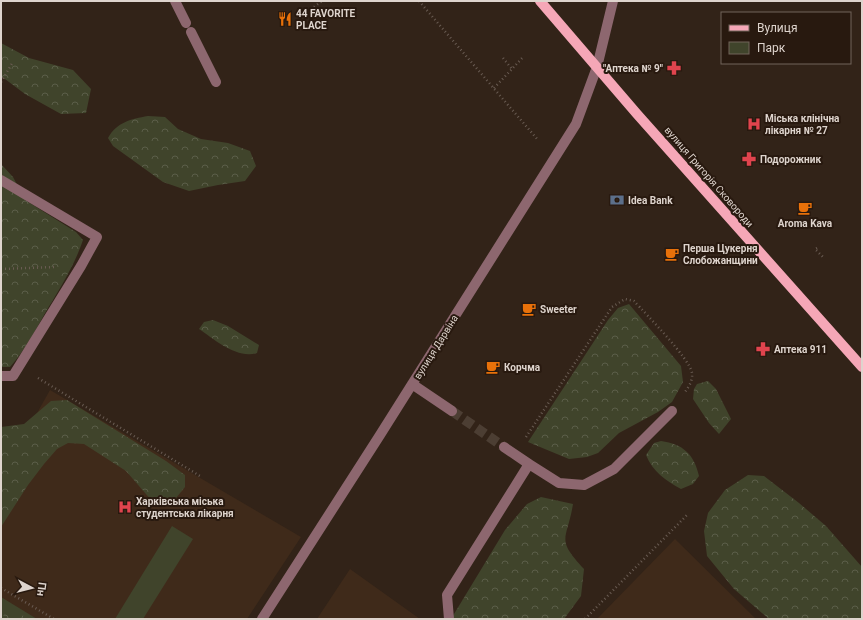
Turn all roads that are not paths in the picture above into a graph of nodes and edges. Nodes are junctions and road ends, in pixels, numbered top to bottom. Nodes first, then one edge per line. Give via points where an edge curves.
1 (175, 1) edge
2 (540, 1) edge
3 (613, 1) edge
4 (597, 67) junction
5 (216, 82) dead end
6 (1, 180) edge
7 (862, 367) edge
8 (1, 376) edge
9 (412, 384) junction
10 (672, 411) road end
11 (452, 412) tunnel mouth
12 (504, 447) tunnel mouth
13 (529, 464) junction
14 (262, 619) edge
15 (449, 619) edge

1 - 5 street
2 - 4 main road, вулиця Григорія Сковороди
3 - 4 street, вулиця Дарвіна
4 - 7 main road, вулиця Григорія Сковороди
4 - 9 street, вулиця Дарвіна via 576,124
6 - 8 street via 97,237 13,376
9 - 11 street
9 - 14 street, вулиця Дарвіна
10 - 13 street via 614,469 584,485 559,483
12 - 13 street
13 - 15 street via 447,595

